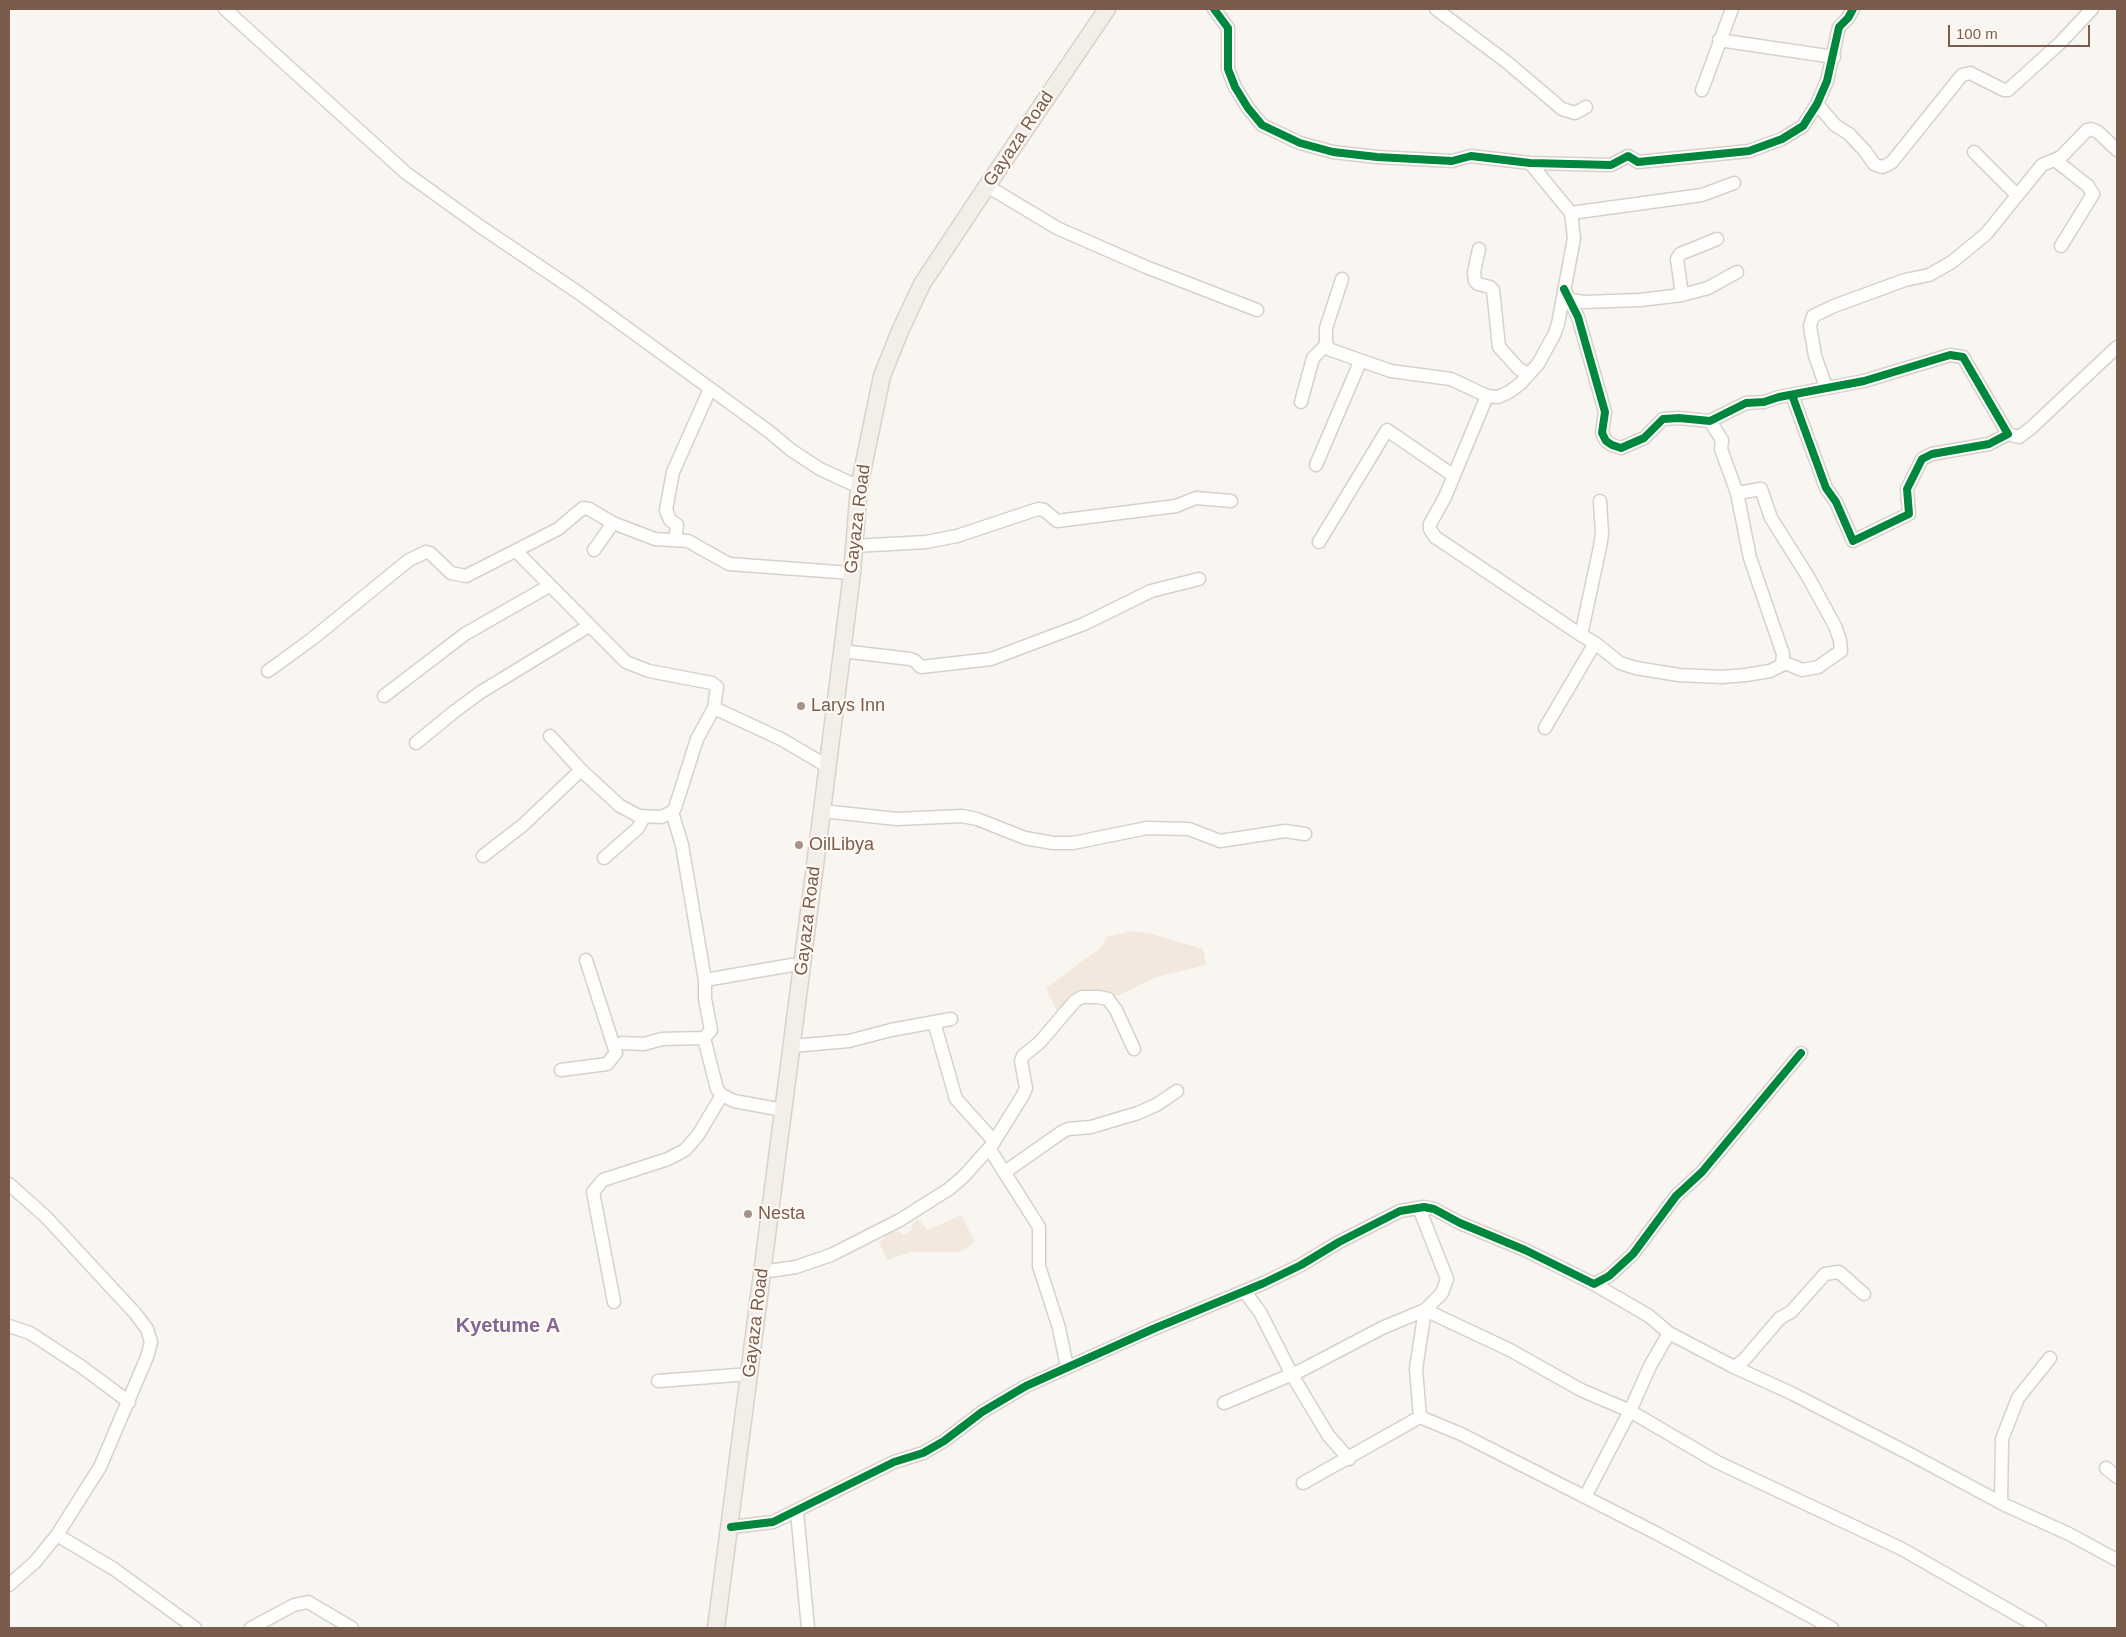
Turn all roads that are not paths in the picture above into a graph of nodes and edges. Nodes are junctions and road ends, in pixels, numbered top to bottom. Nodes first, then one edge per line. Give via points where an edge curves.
1 (225, 9) edge
2 (1108, 9) edge
3 (1214, 9) edge
4 (1436, 9) edge
5 (1732, 9) edge
6 (1853, 9) edge
7 (2092, 9) edge
8 (1719, 40) junction
9 (1834, 57) junction
10 (1702, 90) dead end
11 (1817, 104) junction
12 (1586, 107) dead end
13 (2117, 150) edge
14 (1974, 152) dead end
15 (2055, 160) junction
16 (1530, 164) junction
17 (1734, 183) dead end
18 (986, 186) junction
19 (2017, 195) junction
20 (1571, 213) junction
21 (1717, 239) dead end
22 (2061, 246) dead end
23 (1479, 249) dead end
24 (1738, 272) dead end
25 (1342, 279) dead end
26 (1564, 289) junction
27 (1682, 295) junction
28 (1571, 300) junction
29 (1257, 310) dead end
30 (1326, 345) junction
31 (2117, 347) edge
32 (1360, 362) junction
33 (1528, 374) junction
34 (1826, 387) junction
35 (710, 389) junction
36 (1792, 395) junction
37 (1487, 396) junction
38 (1300, 402) dead end
39 (1710, 421) junction
40 (2008, 434) junction
41 (1316, 465) dead end
42 (1454, 476) junction
43 (859, 487) junction
44 (1737, 493) junction
45 (1231, 501) dead end
46 (1600, 501) dead end
47 (613, 523) junction
48 (675, 540) junction
49 (1319, 542) dead end
50 (854, 546) junction
51 (594, 550) dead end
52 (516, 551) junction
53 (852, 573) junction
54 (1199, 579) dead end
55 (549, 586) junction
56 (589, 626) junction
57 (1581, 635) junction
58 (1595, 643) junction
59 (842, 652) junction
60 (1783, 662) junction
61 (268, 671) dead end
62 (384, 696) dead end
63 (714, 708) junction
64 (1544, 728) dead end
65 (550, 736) dead end
66 (416, 743) dead end
67 (827, 766) junction
68 (581, 770) junction
69 (822, 811) junction
70 (672, 812) junction
71 (644, 817) junction
72 (1305, 834) dead end
73 (483, 856) dead end
74 (604, 858) dead end
75 (586, 960) dead end
76 (792, 965) dead end
77 (705, 980) junction
78 (951, 1019) dead end
79 (934, 1022) junction
80 (704, 1038) junction
81 (622, 1043) dead end
82 (792, 1046) junction
83 (1134, 1049) dead end
84 (1801, 1053) dead end
85 (561, 1070) dead end
86 (1177, 1091) dead end
87 (722, 1095) junction
88 (783, 1110) junction
89 (991, 1144) junction
90 (1005, 1172) junction
91 (9, 1184) edge
92 (1418, 1208) junction
93 (762, 1272) junction
94 (1594, 1284) junction
95 (1244, 1291) junction
96 (1864, 1294) dead end
97 (614, 1302) dead end
98 (1425, 1310) junction
99 (9, 1326) edge
100 (1669, 1333) junction
101 (2050, 1358) dead end
102 (1067, 1367) junction
103 (1734, 1367) junction
104 (750, 1374) junction
105 (1292, 1375) junction
106 (658, 1381) dead end
107 (129, 1402) junction
108 (1224, 1403) dead end
109 (1630, 1411) junction
110 (1420, 1417) junction
111 (1349, 1459) junction
112 (2106, 1468) dead end
113 (2117, 1477) edge
114 (1303, 1483) dead end
115 (1585, 1497) junction
116 (2001, 1503) junction
117 (796, 1512) junction
118 (731, 1527) junction
119 (57, 1534) junction
120 (2117, 1560) edge
121 (9, 1584) edge
122 (2036, 1627) edge
123 (195, 1628) edge
124 (251, 1628) edge
125 (352, 1628) edge
126 (716, 1628) edge
127 (808, 1628) edge
128 (1832, 1628) edge

1 - 35 street via 406,173
2 - 18 main road, Gayaza Road
3 - 16 street via 1228,28 1228,69 1235,88 1262,125 1270,130 1333,152 1452,161 1478,157
4 - 12 street via 1562,109 1575,113
5 - 8 street
6 - 9 street via 1839,27
7 - 11 street via 2008,90 1970,73 1962,75 1892,162 1882,167 1874,164 1849,134 1835,126
8 - 9 street
8 - 10 street
9 - 11 street
11 - 16 street via 1803,126 1773,144 1749,151 1638,162 1628,156 1611,165
13 - 15 street via 2091,129 2082,133 2067,152
14 - 19 street
15 - 19 street via 2042,165
15 - 22 street via 2088,186 2093,194
16 - 20 street
17 - 20 street via 1702,195
18 - 29 street via 1057,228
18 - 43 main road, Gayaza Road via 922,284 900,331 882,376
19 - 34 street via 1986,234 1952,262 1929,275 1905,280 1813,316 1810,326 1815,356
20 - 26 street via 1574,238
21 - 27 street via 1680,254 1677,259
23 - 33 street via 1475,281 1493,290 1499,347 1513,364
24 - 27 street via 1708,288
25 - 30 street via 1326,328
26 - 28 street
26 - 33 street via 1554,335 1538,364
27 - 28 street via 1640,300
28 - 39 street via 1605,412 1602,433 1606,441 1621,448 1644,438 1658,423 1671,418
30 - 32 street
30 - 38 street via 1313,358
31 - 40 street via 2031,428 2019,437
32 - 37 street via 1391,371 1451,379
32 - 41 street
33 - 37 street via 1509,392 1498,397
34 - 36 street
34 - 40 street via 1864,380 1950,355 1963,357
35 - 43 street via 791,450 820,469
35 - 48 street via 673,472 666,510 670,520 677,525
36 - 39 street via 1746,403
36 - 40 street via 1826,488 1836,502 1853,541 1909,514 1907,489 1922,459 1932,454 1990,444
37 - 42 street
39 - 44 street via 1722,440 1721,450
42 - 49 street via 1387,430
42 - 57 street via 1430,524 1435,538
43 - 50 main road, Gayaza Road
44 - 60 street via 1750,558 1781,645
44 - 60 street via 1761,489 1771,518 1807,575 1840,640 1841,651 1818,667 1802,670
45 - 50 street via 1196,498 1176,506 1056,521 1038,509 949,538
46 - 57 street via 1602,534
47 - 48 street via 655,540
47 - 51 street
47 - 52 street via 583,508 558,529
48 - 53 street via 688,541 728,564
50 - 53 main road, Gayaza Road
52 - 55 street
52 - 61 street via 474,573 458,576 450,574 426,552 410,560
53 - 59 main road, Gayaza Road
54 - 59 street via 1151,591 1084,624 991,659 921,667 910,659
55 - 56 street
55 - 62 street via 465,634
56 - 63 street via 626,662 649,671 714,684 717,695
56 - 66 street via 481,692
57 - 58 street
58 - 60 street via 1620,663 1679,675 1746,675 1776,668
58 - 64 street
59 - 67 main road, Gayaza Road
63 - 67 street via 781,739
63 - 70 street via 697,739
65 - 68 street
67 - 69 main road, Gayaza Road
68 - 71 street via 620,806
68 - 73 street via 523,825
69 - 72 street via 897,819 962,816 1025,838 1053,843 1073,843 1147,828 1189,829 1220,840 1285,831
69 - 82 main road, Gayaza Road
70 - 71 street via 661,817
70 - 77 street via 682,846
71 - 74 street via 638,828
75 - 85 street via 616,1053 607,1064
76 - 77 street
77 - 80 street via 711,1030
78 - 79 street
79 - 82 street via 849,1041
79 - 89 street via 956,1099
80 - 81 street via 662,1038 644,1044
80 - 87 street via 715,1083
82 - 88 main road, Gayaza Road
83 - 89 street via 1108,1000 1082,997 1023,1056 1024,1095
84 - 94 street via 1702,1172 1676,1196 1633,1254 1610,1276
86 - 90 street via 1138,1113 1091,1127 1068,1129
87 - 88 street via 734,1101
87 - 97 street via 685,1150 603,1180 593,1192
88 - 93 main road, Gayaza Road
89 - 90 street
89 - 93 street via 978,1163 949,1189 900,1220 810,1264
90 - 102 street via 1039,1227 1039,1266 1059,1328
91 - 107 street via 46,1217 147,1329 150,1350
92 - 94 street via 1434,1209
92 - 95 street via 1400,1211
92 - 98 street via 1447,1279 1442,1293
93 - 104 main road, Gayaza Road
94 - 100 street via 1649,1316
95 - 102 street
95 - 105 street via 1260,1312
96 - 103 street via 1838,1272 1825,1274
98 - 105 street via 1382,1328
98 - 109 street via 1510,1350 1581,1390
98 - 110 street via 1416,1369
99 - 107 street via 30,1333
100 - 103 street
100 - 109 street
101 - 116 street via 2018,1398 2002,1439
102 - 117 street via 1006,1398 931,1449 894,1462
103 - 116 street
104 - 106 street
104 - 118 main road, Gayaza Road
105 - 108 street
105 - 111 street via 1328,1435
107 - 119 street via 100,1467
109 - 115 street
109 - 122 street via 1717,1462 1902,1549
110 - 111 street
110 - 115 street via 1461,1434
111 - 114 street
112 - 113 street
115 - 128 street
116 - 120 street
117 - 118 street via 773,1522
117 - 127 street
118 - 126 main road, Gayaza Road
119 - 121 street via 35,1562
119 - 123 street
124 - 125 street via 294,1605 308,1602

